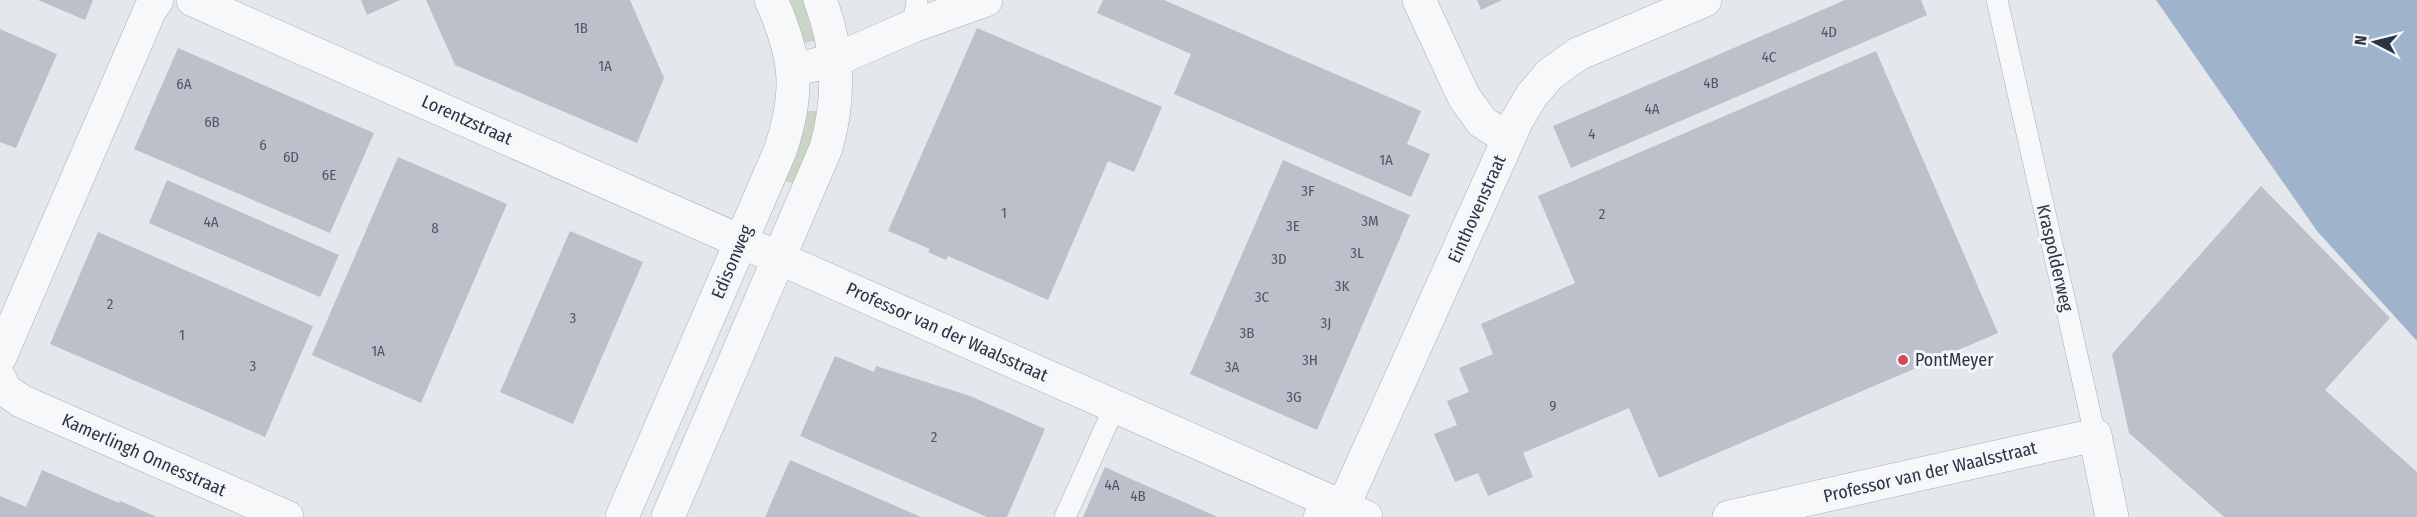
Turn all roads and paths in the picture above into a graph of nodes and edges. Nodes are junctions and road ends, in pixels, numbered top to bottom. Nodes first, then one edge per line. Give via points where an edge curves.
1 (157, 0) edge
2 (193, 0) edge
3 (771, 0) edge
4 (820, 0) edge
5 (986, 0) edge
6 (1419, 0) edge
7 (1706, 0) edge
8 (1997, 0) edge
9 (915, 13) edge
10 (835, 60) junction
11 (793, 70) junction
12 (1508, 139) junction
13 (741, 241) junction
14 (779, 257) junction
15 (0, 357) edge
16 (2, 384) edge
17 (1115, 406) junction
18 (2095, 435) junction
19 (1336, 510) edge
20 (287, 517) edge
21 (621, 517) edge
22 (668, 517) edge
23 (1065, 517) edge
24 (1730, 517) edge
25 (2112, 517) edge

1 - 15 street
2 - 13 street, Lorentzstraat
3 - 11 street, Edisonweg
4 - 10 street
5 - 9 street
6 - 12 street via 1464,97 1482,122
7 - 12 street, Einthovenstraat via 1578,54 1556,69 1532,95
8 - 18 lane, Kraspolderweg
9 - 10 street
10 - 11 street
10 - 14 street via 833,122 828,140
11 - 13 street, Edisonweg via 788,126
12 - 19 street, Einthovenstraat
13 - 14 street, Lorentzstraat
13 - 21 street, Edisonweg
14 - 17 street, Professor van der Waalsstraat
14 - 22 street
16 - 20 street, Kamerlingh Onnesstraat via 21,401
17 - 19 street, Professor van der Waalsstraat
17 - 23 lane
18 - 24 street, Professor van der Waalsstraat
18 - 25 street, Kraspolderweg

